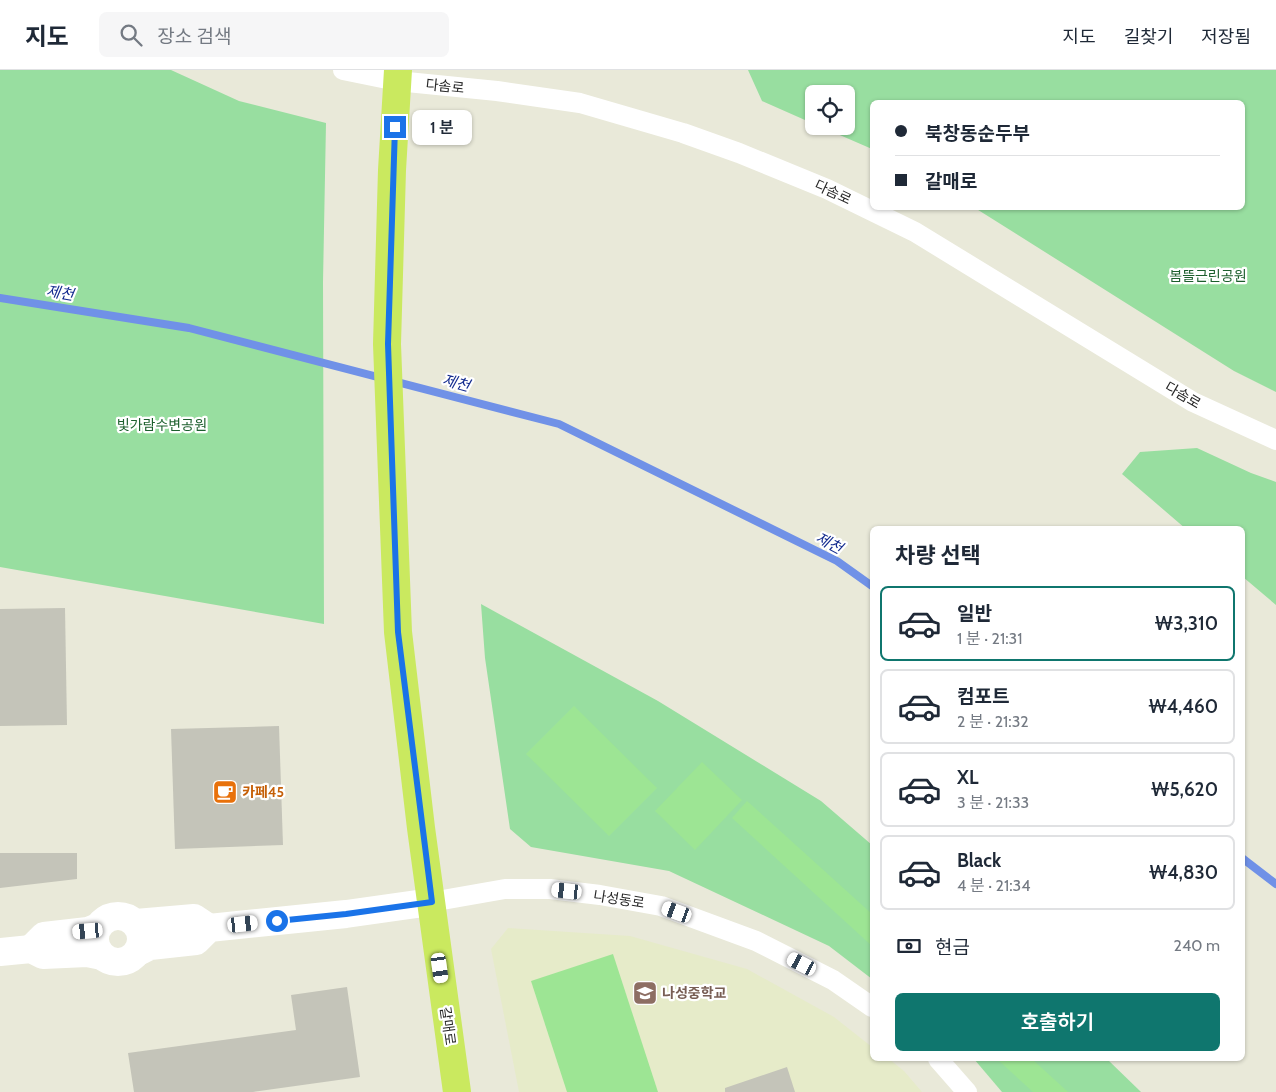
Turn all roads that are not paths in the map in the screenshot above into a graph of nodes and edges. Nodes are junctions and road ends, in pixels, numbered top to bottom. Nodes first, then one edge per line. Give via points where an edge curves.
1 (343, 70) edge
2 (398, 76) edge
3 (1276, 440) edge
4 (432, 902) junction
5 (136, 923) junction
6 (98, 927) junction
7 (209, 928) junction
8 (31, 950) junction
9 (0, 952) edge
10 (138, 952) junction
11 (102, 956) junction
12 (870, 1006) edge
13 (940, 1061) edge
14 (457, 1092) edge
15 (967, 1092) edge

1 - 2 street, 다솜로
2 - 3 street, 다솜로 via 580,104 739,152 827,189 915,232 1193,402
2 - 4 main road, 갈매로 via 388,344 398,632
4 - 7 street
4 - 12 street, 나성동로 via 505,890 550,890 661,906 756,941 833,980
4 - 14 main road, 갈매로
5 - 6 street via 116,915 102,921
5 - 7 street via 194,918
5 - 10 street via 142,936
6 - 8 street via 44,936
6 - 11 street via 95,942
7 - 10 street via 196,941 150,946
8 - 9 street
8 - 11 street via 43,955 87,953
10 - 11 street via 125,961
13 - 15 street

